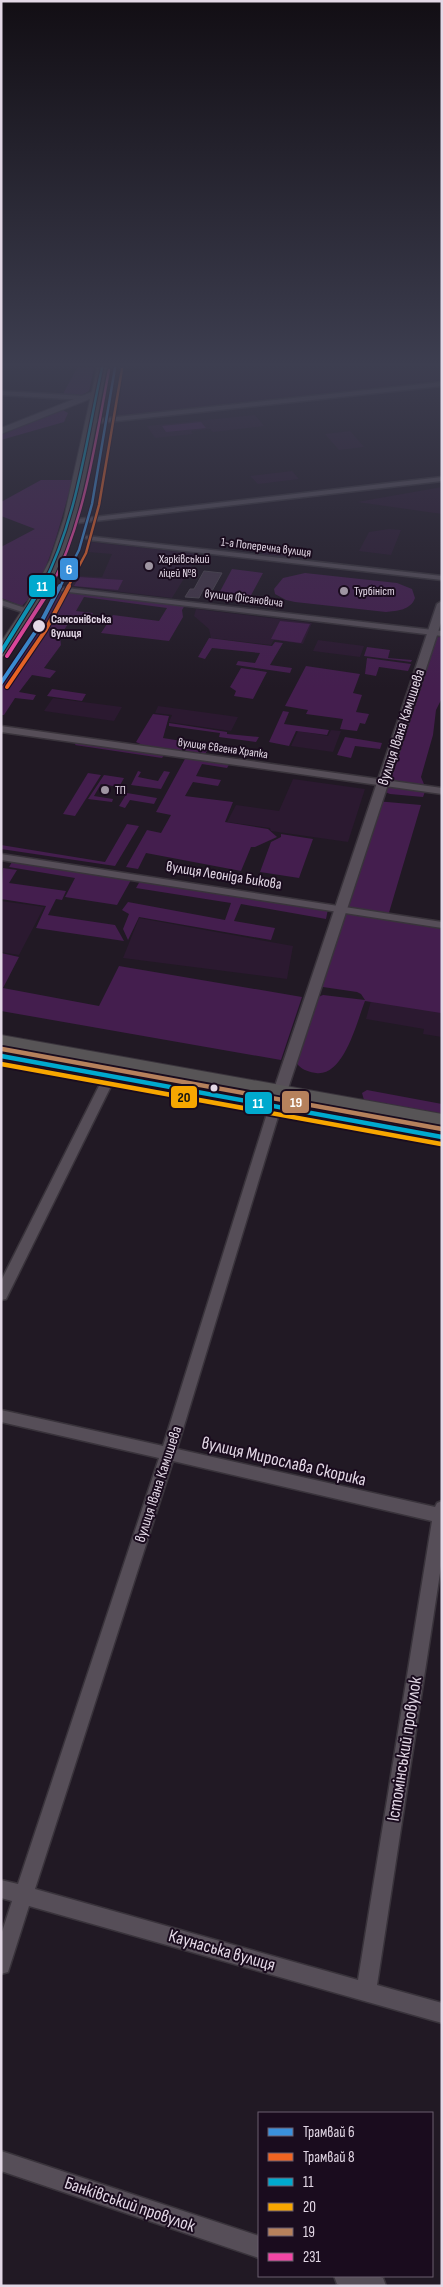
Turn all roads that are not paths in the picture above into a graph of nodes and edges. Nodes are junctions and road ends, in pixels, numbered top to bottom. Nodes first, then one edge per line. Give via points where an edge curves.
1 (78, 475) edge
2 (442, 479) edge
3 (69, 522) junction
4 (89, 538) dead end
5 (442, 578) edge
6 (42, 587) junction
7 (1, 602) edge
8 (442, 604) edge
9 (28, 612) junction
10 (437, 633) edge
11 (1, 652) edge
12 (1, 729) edge
13 (382, 782) junction
14 (442, 791) edge
15 (1, 857) edge
16 (342, 908) junction
17 (442, 925) edge
18 (1, 1041) edge
19 (1, 1056) edge
20 (110, 1076) junction
21 (278, 1099) junction
22 (442, 1121) edge
23 (442, 1137) edge
24 (1, 1295) edge
25 (1, 1416) edge
26 (168, 1454) junction
27 (441, 1514) edge
28 (1, 1889) edge
29 (25, 1895) junction
30 (1, 1965) edge
31 (366, 1990) junction
32 (442, 2013) edge
33 (1, 2161) edge
34 (258, 2247) edge
35 (348, 2277) edge
36 (375, 2286) edge

1 - 3 main road
2 - 3 street
3 - 6 main road via 56,560
4 - 5 street, 1-а Поперечна вулиця
6 - 9 main road
6 - 10 street, вулиця Фісановича
7 - 9 street
8 - 10 street, вулиця Івана Камишева
9 - 11 main road
10 - 13 street, вулиця Івана Камишева
12 - 13 street, вулиця Євгена Храпка
13 - 14 street, вулиця Євгена Храпка
13 - 16 street, вулиця Івана Камишева
15 - 16 street, вулиця Леоніда Бикова
16 - 17 street, вулиця Леоніда Бикова
16 - 21 street, вулиця Івана Камишева
18 - 21 main road
19 - 20 main road
20 - 21 main road
20 - 24 street
21 - 22 main road
21 - 23 main road
21 - 26 street, вулиця Івана Камишева
25 - 26 street, вулиця Мирослава Скорика
26 - 27 street, вулиця Мирослава Скорика
26 - 29 street, вулиця Івана Камишева
27 - 31 street, Істомінський провулок
28 - 29 street, Каунаська вулиця
29 - 30 street, вулиця Івана Камишева
29 - 31 street, Каунаська вулиця
31 - 32 street, Каунаська вулиця
33 - 34 street, Банківський провулок
35 - 36 street

